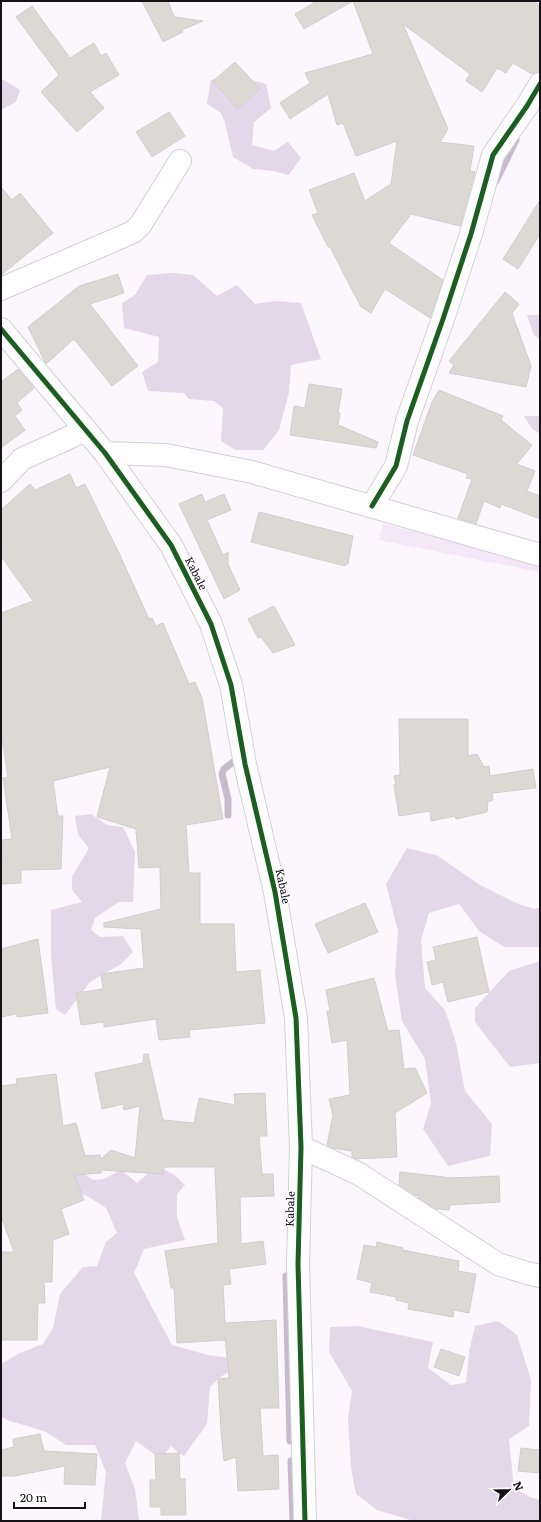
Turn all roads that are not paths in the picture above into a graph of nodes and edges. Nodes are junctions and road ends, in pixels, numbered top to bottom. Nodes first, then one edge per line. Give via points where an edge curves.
1 (540, 84) edge
2 (180, 161) dead end
3 (1, 289) edge
4 (1, 329) edge
5 (86, 430) junction
6 (105, 453) junction
7 (1, 481) edge
8 (372, 506) junction
9 (540, 555) edge
10 (301, 1146) junction
11 (540, 1276) edge
12 (305, 1521) edge

1 - 8 street via 492,156 471,234 407,421 396,466
2 - 3 street via 141,224 132,232
4 - 5 street, Kabale
5 - 6 street, Kabale
5 - 7 street via 22,459
6 - 8 street via 166,455 244,470
6 - 10 street, Kabale via 171,545 186,572 210,624 232,685 245,764 276,892 296,1018
8 - 9 street
10 - 11 street via 359,1174 498,1264
10 - 12 street, Kabale via 298,1264

